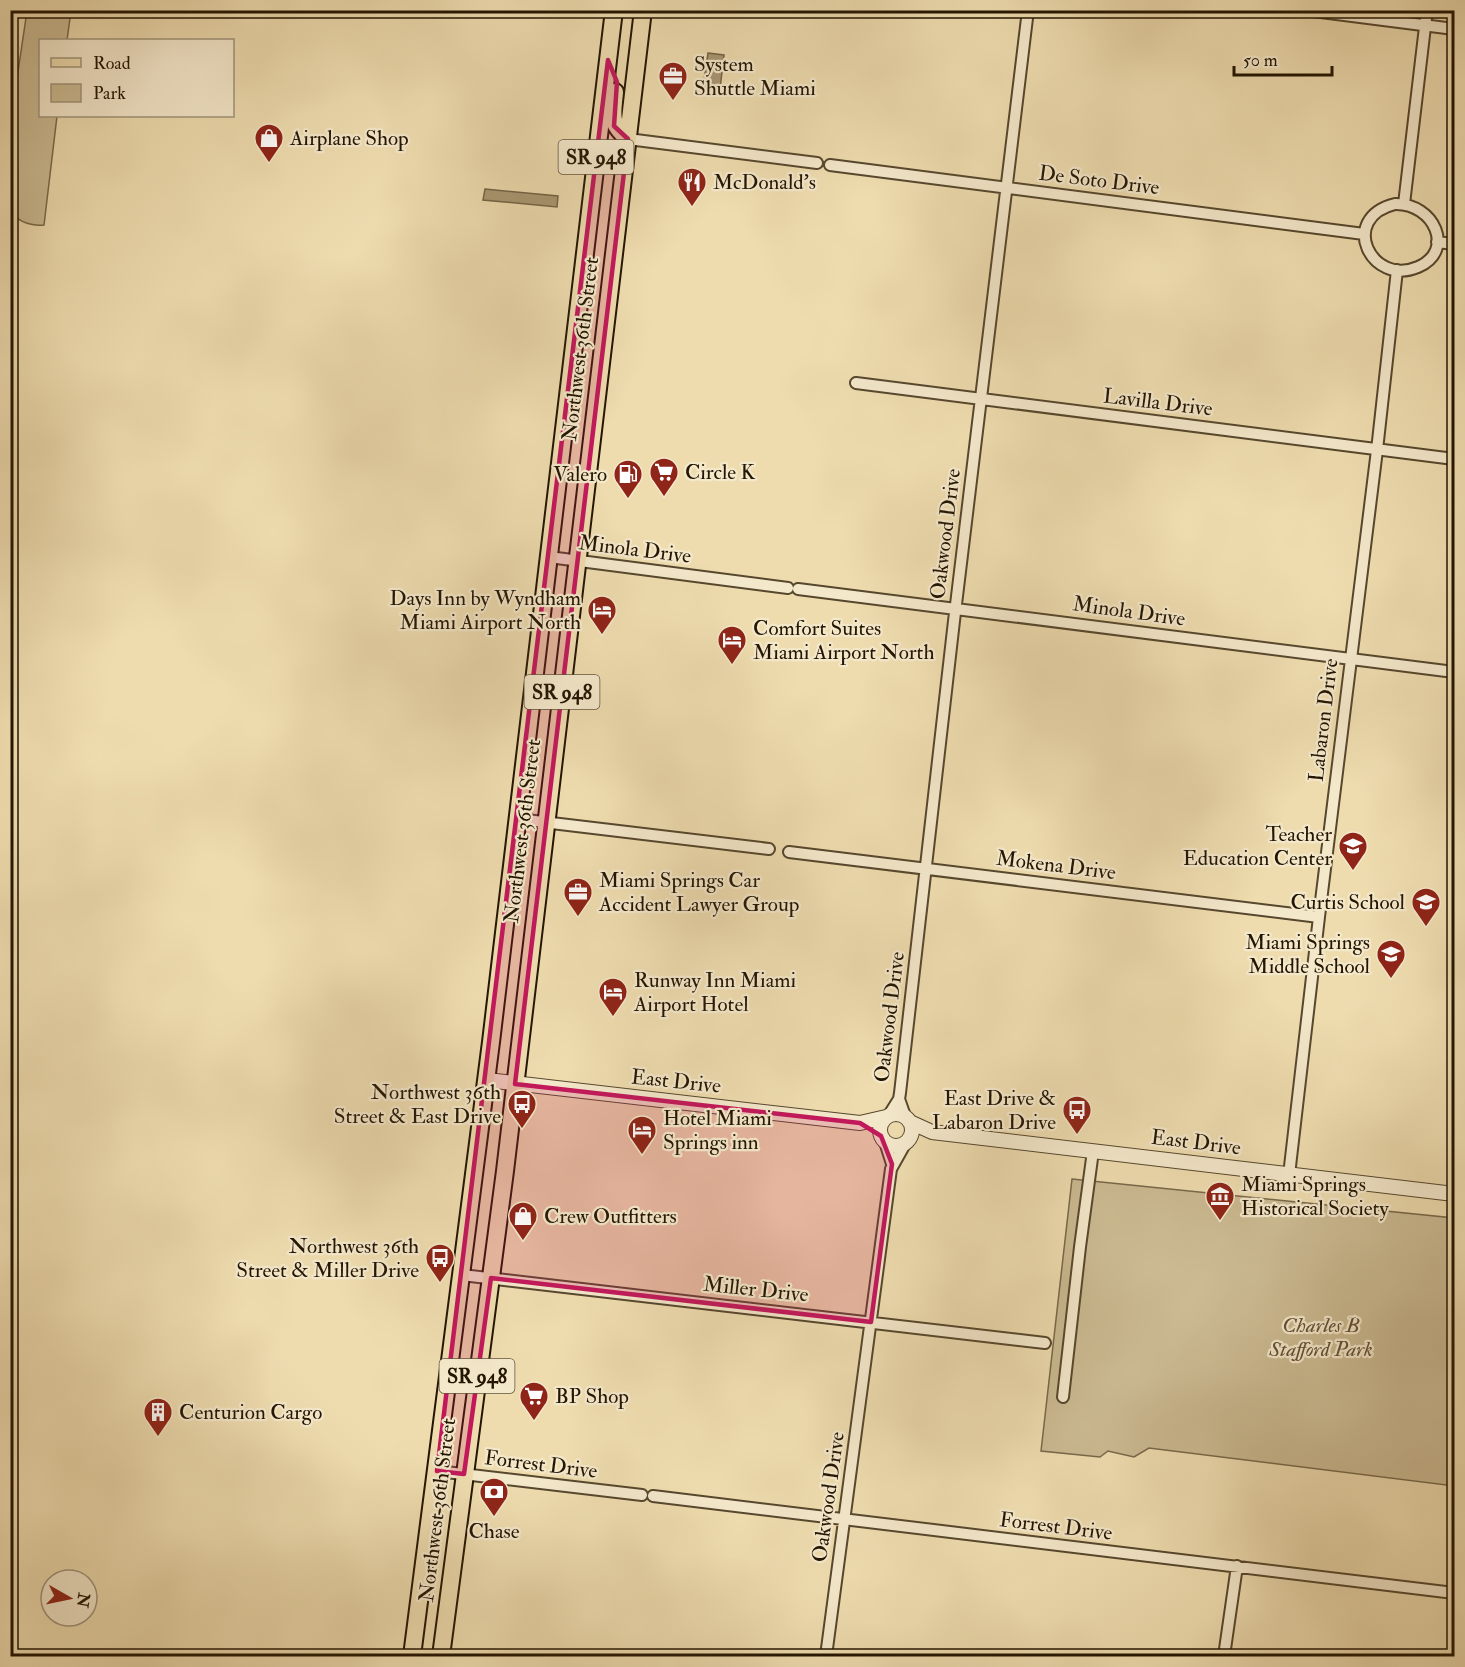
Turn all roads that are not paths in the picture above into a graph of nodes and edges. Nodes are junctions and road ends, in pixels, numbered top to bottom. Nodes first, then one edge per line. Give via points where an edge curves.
1 (614, 10) edge
2 (642, 10) edge
3 (1028, 10) edge
4 (1305, 10) edge
5 (1427, 10) edge
6 (1425, 25) junction
7 (1455, 29) edge
8 (608, 60) junction
9 (628, 139) junction
10 (817, 163) dead end
11 (830, 165) dead end
12 (1006, 188) junction
13 (1404, 204) junction
14 (1364, 234) junction
15 (1437, 242) junction
16 (1455, 244) edge
17 (1397, 270) junction
18 (579, 303) junction
19 (608, 306) junction
20 (856, 383) dead end
21 (982, 400) junction
22 (1377, 450) junction
23 (1455, 459) edge
24 (549, 557) junction
25 (576, 561) junction
26 (956, 607) junction
27 (1350, 660) junction
28 (1455, 672) edge
29 (518, 819) junction
30 (546, 823) junction
31 (769, 849) dead end
32 (789, 852) dead end
33 (926, 868) junction
34 (1318, 917) junction
35 (486, 1080) junction
36 (515, 1084) junction
37 (899, 1099) junction
38 (888, 1116) junction
39 (908, 1119) junction
40 (860, 1123) junction
41 (932, 1132) junction
42 (883, 1139) junction
43 (907, 1142) junction
44 (1093, 1151) junction
45 (892, 1164) junction
46 (1289, 1175) junction
47 (1455, 1194) edge
48 (462, 1275) junction
49 (491, 1278) junction
50 (871, 1322) junction
51 (1046, 1343) dead end
52 (1063, 1397) dead end
53 (437, 1471) junction
54 (464, 1474) junction
55 (845, 1519) junction
56 (1237, 1566) junction
57 (1455, 1593) edge
58 (412, 1656) edge
59 (441, 1656) edge
60 (826, 1656) edge
61 (1224, 1656) edge

1 - 8 main road, Northwest 36th Street / SR 948
2 - 9 main road, Northwest 36th Street / SR 948
3 - 12 street, Oakwood Drive
4 - 6 street
5 - 6 street
6 - 7 street
6 - 13 street
8 - 9 main road via 617,82 614,126
8 - 18 main road, Northwest 36th Street / SR 948
9 - 10 street
9 - 19 main road, Northwest 36th Street / SR 948
11 - 12 street, De Soto Drive
12 - 14 street, De Soto Drive
12 - 21 street, Oakwood Drive
13 - 14 street via 1377,211
13 - 15 street via 1428,215
14 - 17 street via 1370,255 1380,264
15 - 16 street
15 - 17 street via 1422,265
17 - 22 street, Labaron Drive
18 - 19 main road
18 - 24 main road, Northwest 36th Street / SR 948
19 - 25 main road, Northwest 36th Street / SR 948
20 - 21 street, Lavilla Drive
21 - 22 street, Lavilla Drive
21 - 26 street, Oakwood Drive
22 - 23 street, Lavilla Drive
22 - 27 street, Labaron Drive
24 - 25 street, Minola Drive
24 - 29 main road, Northwest 36th Street / SR 948
25 - 26 street, Minola Drive
25 - 30 main road, Northwest 36th Street / SR 948
26 - 27 street, Minola Drive
26 - 33 street, Oakwood Drive
27 - 28 street, Minola Drive
27 - 34 street, Labaron Drive
29 - 30 street
29 - 35 main road, Northwest 36th Street / SR 948
30 - 31 street
30 - 36 main road, Northwest 36th Street / SR 948
32 - 33 street, Mokena Drive
33 - 34 street, Mokena Drive
33 - 37 street, Oakwood Drive
34 - 46 street, Labaron Drive
35 - 36 street, East Drive
35 - 48 main road, Northwest 36th Street / SR 948
36 - 40 street, East Drive
36 - 49 main road, Northwest 36th Street / SR 948
37 - 38 street, Oakwood Drive
37 - 39 street, Oakwood Drive
38 - 39 street
38 - 40 street, East Drive
38 - 42 street via 880,1126
39 - 41 street, East Drive
39 - 43 street via 912,1131
40 - 42 street, East Drive
41 - 43 street, East Drive
41 - 44 street, East Drive
42 - 43 street via 895,1146
42 - 45 street, Oakwood Drive
43 - 45 street, Oakwood Drive
44 - 46 street, East Drive
44 - 52 street
45 - 50 street, Oakwood Drive
46 - 47 street, East Drive
48 - 49 street, Miller Drive
48 - 53 main road, Northwest 36th Street / SR 948
49 - 50 street, Miller Drive
49 - 54 main road, Northwest 36th Street / SR 948
50 - 51 street, Miller Drive
50 - 55 street, Oakwood Drive
53 - 54 street, Forrest Drive
53 - 58 main road, Northwest 36th Street / SR 948
54 - 55 street, Forrest Drive
54 - 59 main road, Northwest 36th Street / SR 948
55 - 56 street, Forrest Drive
55 - 60 street, Oakwood Drive
56 - 57 street, Forrest Drive
56 - 61 street

